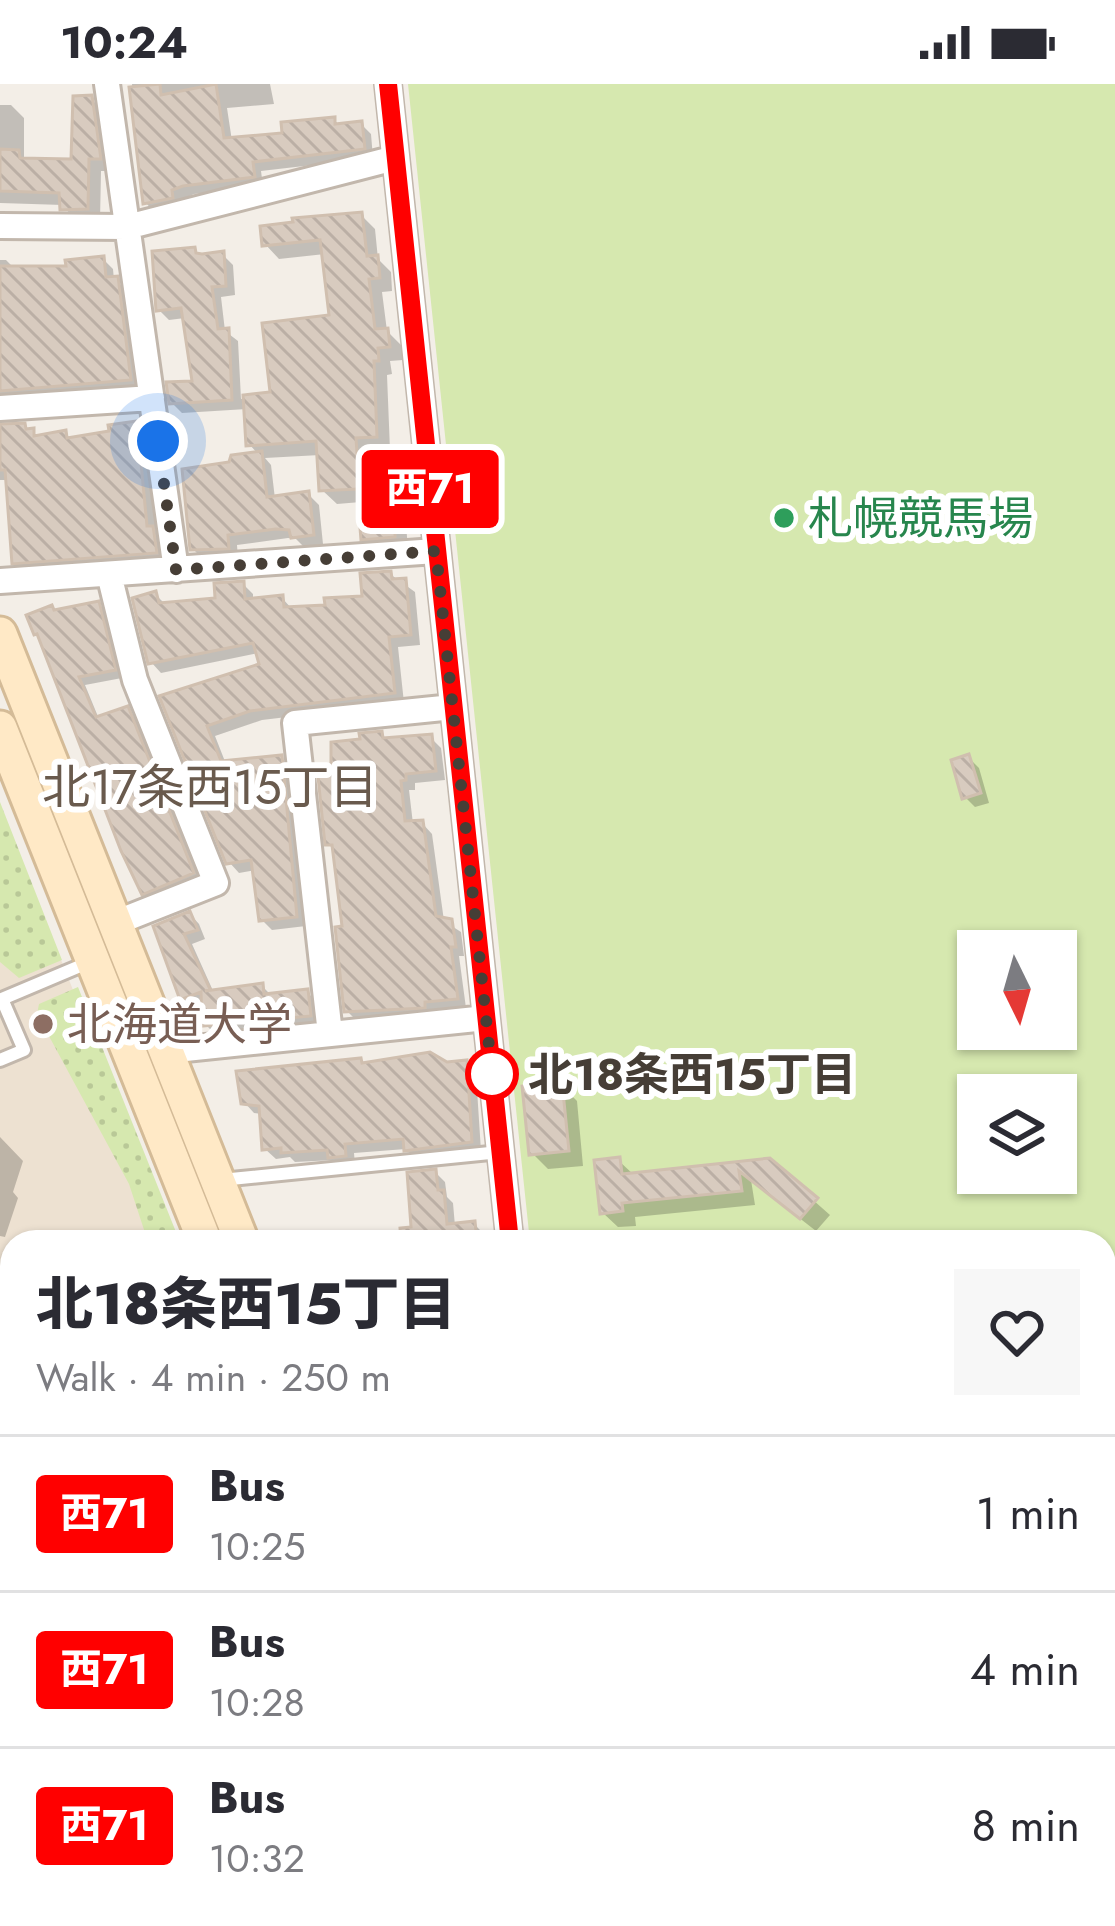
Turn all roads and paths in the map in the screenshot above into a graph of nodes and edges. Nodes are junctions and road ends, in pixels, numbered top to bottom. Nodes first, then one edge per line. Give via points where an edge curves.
1 (107, 84) edge
2 (388, 84) edge
3 (395, 158) junction
4 (0, 226) edge
5 (127, 226) junction
6 (152, 398) junction
7 (0, 408) edge
8 (436, 551) junction
9 (176, 570) junction
10 (109, 574) junction
11 (0, 581) edge
12 (0, 634) edge
13 (453, 707) junction
14 (0, 728) edge
15 (115, 923) junction
16 (93, 961) junction
17 (486, 1018) junction
18 (330, 1034) junction
19 (166, 1051) junction
20 (0, 1060) edge
21 (500, 1152) junction
22 (218, 1180) junction
23 (200, 1230) edge
24 (237, 1230) edge
25 (509, 1230) edge

1 - 5 street
2 - 3 street
3 - 5 street
3 - 8 street
4 - 5 street
5 - 6 street
6 - 7 street
6 - 9 street
8 - 9 street
8 - 13 street
9 - 10 street
10 - 11 street
10 - 15 street via 135,680 216,883
12 - 15 main road
13 - 17 street
13 - 18 street via 295,723
14 - 16 main road
15 - 19 main road
16 - 20 lane via 2,999 24,1050
16 - 23 main road
17 - 18 street
17 - 21 street
18 - 19 street
19 - 22 main road
21 - 22 lane
21 - 25 street
22 - 24 main road

